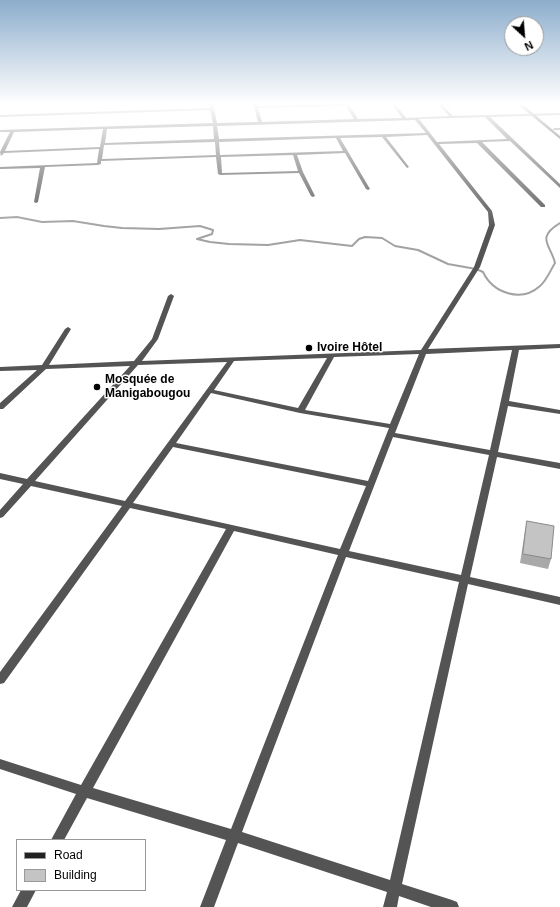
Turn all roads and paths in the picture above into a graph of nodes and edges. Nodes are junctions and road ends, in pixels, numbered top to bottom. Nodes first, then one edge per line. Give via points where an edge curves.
1 (5, 145) edge
2 (115, 145) edge
3 (218, 145) edge
4 (341, 145) edge
5 (391, 145) edge
6 (437, 145) edge
7 (482, 145) edge
8 (516, 145) edge
9 (102, 146) junction
10 (345, 152) junction
11 (295, 154) junction
12 (1, 155) edge
13 (219, 156) junction
14 (100, 160) junction
15 (43, 166) junction
16 (407, 167) dead end
17 (0, 168) edge
18 (301, 172) junction
19 (560, 187) edge
20 (368, 189) dead end
21 (313, 196) dead end
22 (36, 202) dead end
23 (543, 206) dead end
24 (171, 296) dead end
25 (68, 329) dead end
26 (560, 346) edge
27 (516, 348) junction
28 (423, 352) junction
29 (331, 356) junction
30 (232, 360) junction
31 (135, 364) junction
32 (44, 367) junction
33 (0, 369) edge
34 (210, 391) junction
35 (505, 403) junction
36 (0, 407) edge
37 (300, 411) junction
38 (560, 412) edge
39 (392, 431) junction
40 (171, 444) junction
41 (494, 454) junction
42 (560, 466) edge
43 (0, 476) edge
44 (29, 483) junction
45 (371, 484) junction
46 (127, 504) junction
47 (0, 515) edge
48 (231, 528) junction
49 (343, 553) junction
50 (465, 580) junction
51 (560, 601) edge
52 (0, 680) edge
53 (0, 764) edge
54 (84, 791) junction
55 (234, 836) junction
56 (58, 839) edge
57 (394, 888) junction
58 (28, 891) edge
59 (19, 907) edge
60 (207, 907) edge
61 (390, 907) edge
62 (452, 907) edge

1 - 12 street
2 - 9 street
3 - 13 street
4 - 10 street
5 - 16 street
6 - 28 street via 490,212 492,225 475,270
7 - 23 street
8 - 19 street
9 - 12 street
9 - 14 street
10 - 11 street
10 - 20 street
11 - 13 street
11 - 18 street
13 - 14 street
13 - 18 street via 220,174
14 - 15 street via 94,165
15 - 17 street
15 - 22 street
18 - 21 street
24 - 31 street via 155,339
25 - 32 street
26 - 27 street
27 - 28 street
27 - 35 street
28 - 29 street
28 - 39 street
29 - 30 street
29 - 37 street
30 - 31 street
30 - 34 street
31 - 32 street
31 - 44 street
32 - 33 street
32 - 36 street
34 - 37 street
34 - 40 street
35 - 38 street
35 - 41 street
37 - 39 street
39 - 41 street
39 - 45 street
40 - 45 street
40 - 46 street
41 - 42 street
41 - 50 street
43 - 44 street
44 - 46 street
44 - 47 street
45 - 49 street
46 - 48 street
46 - 52 street
48 - 49 street
48 - 54 street
49 - 50 street
49 - 55 street
50 - 51 street
50 - 57 street
53 - 54 street
54 - 55 street
54 - 56 street
55 - 57 street
55 - 60 street
57 - 61 street
57 - 62 street
58 - 59 street

